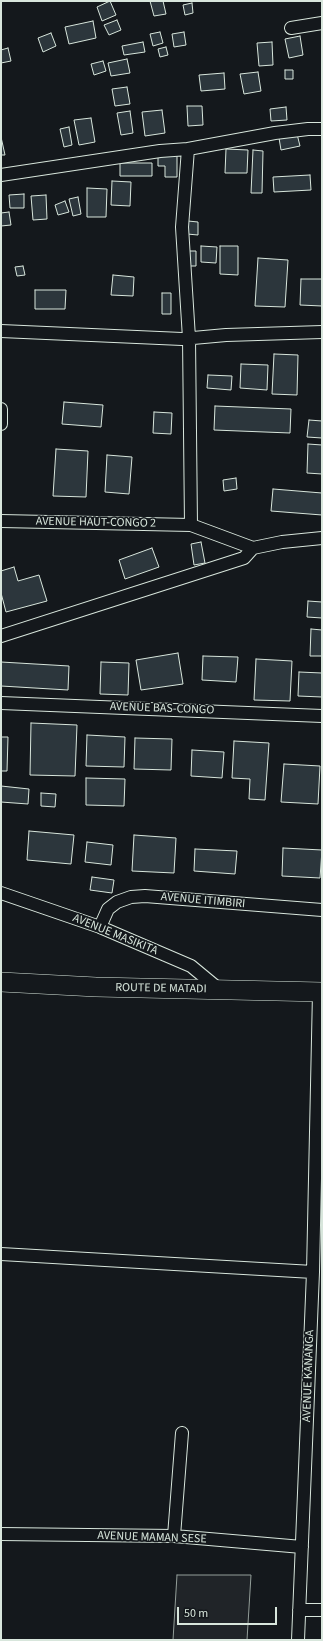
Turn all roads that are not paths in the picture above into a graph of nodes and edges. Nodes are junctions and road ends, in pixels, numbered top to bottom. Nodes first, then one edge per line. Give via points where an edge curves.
1 (322, 24) edge
2 (291, 28) dead end
3 (322, 129) edge
4 (188, 149) junction
5 (1, 175) edge
6 (1, 331) edge
7 (322, 332) edge
8 (189, 338) junction
9 (1, 409) edge
10 (1, 424) edge
11 (1, 521) edge
12 (191, 525) junction
13 (322, 538) edge
14 (253, 548) junction
15 (1, 636) edge
16 (1, 703) edge
17 (322, 716) edge
18 (1, 893) edge
19 (322, 910) edge
20 (100, 927) junction
21 (1, 982) edge
22 (221, 991) junction
23 (320, 992) edge
24 (319, 1149) edge
25 (1, 1254) edge
26 (313, 1272) junction
27 (182, 1433) dead end
28 (1, 1534) edge
29 (174, 1536) junction
30 (302, 1548) junction
31 (299, 1610) junction
32 (322, 1610) edge
33 (298, 1640) edge

1 - 2 street
3 - 4 street via 281,132
4 - 5 street
4 - 8 street via 182,226
6 - 8 street
7 - 8 street
8 - 12 street
9 - 10 street
11 - 12 street, AVENUE HAUT-CONGO 2
12 - 14 street, AVENUE HAUT-CONGO 2
13 - 14 street
14 - 15 street via 244,558
16 - 17 street, AVENUE BAS-CONGO
18 - 20 street, AVENUE MASIKITA
19 - 20 street, AVENUE ITIMBIRI via 131,897 117,902 108,909
20 - 22 street, AVENUE MASIKITA via 191,966
21 - 22 main road, ROUTE DE MATADI
22 - 23 main road, ROUTE DE MATADI
23 - 24 street, AVENUE KANANGA
24 - 26 street, AVENUE KANANGA
25 - 26 street
26 - 30 street, AVENUE KANANGA
27 - 29 street
28 - 29 street, AVENUE MAMAN SESE
29 - 30 street, AVENUE MAMAN SESE
30 - 31 street, AVENUE KANANGA
31 - 32 street
31 - 33 street, AVENUE KANANGA

